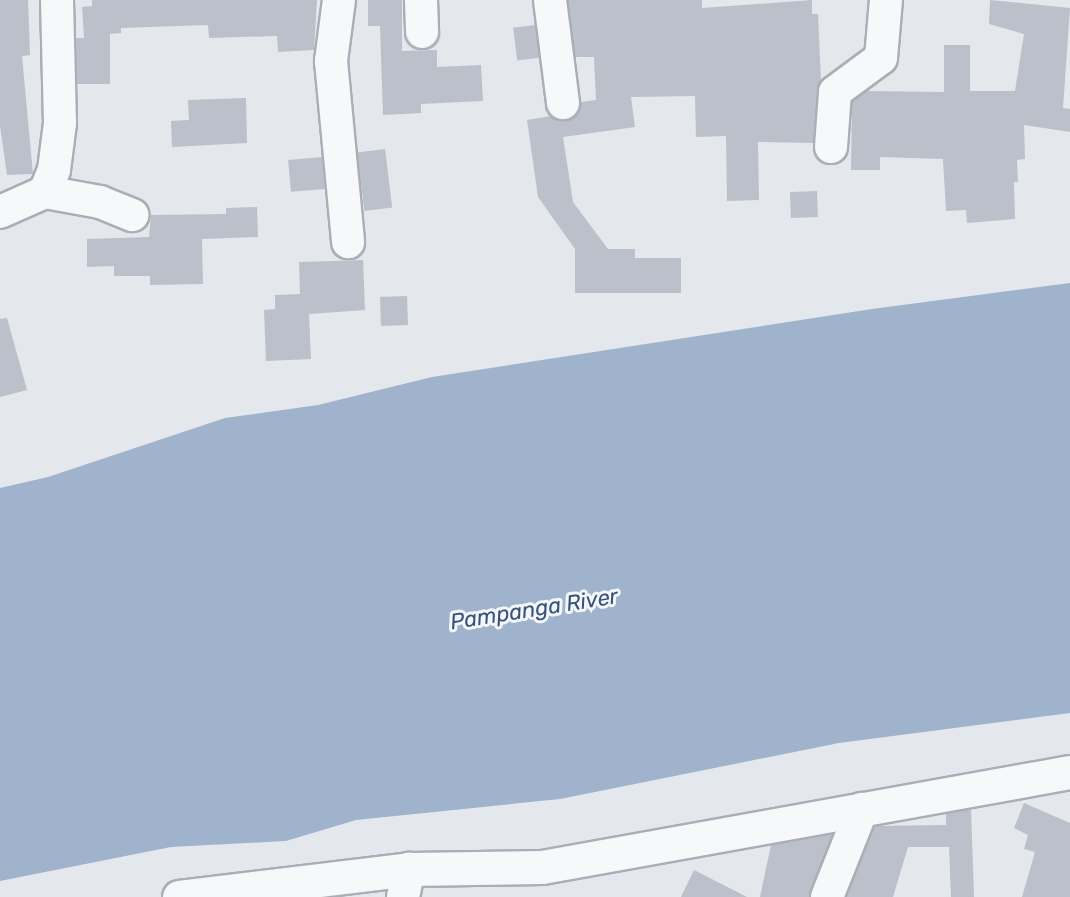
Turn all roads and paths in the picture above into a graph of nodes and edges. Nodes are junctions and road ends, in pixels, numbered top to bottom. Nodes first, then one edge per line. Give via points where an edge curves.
1 (57, 0) edge
2 (339, 0) edge
3 (421, 0) edge
4 (550, 0) edge
5 (886, 0) edge
6 (422, 32) dead end
7 (563, 103) dead end
8 (831, 147) dead end
9 (45, 192) junction
10 (0, 212) edge
11 (133, 215) dead end
12 (348, 242) dead end
13 (1070, 772) edge
14 (862, 808) junction
15 (406, 883) edge
16 (179, 897) edge
17 (827, 897) edge

1 - 9 street via 60,123 54,170
2 - 12 street via 331,42
3 - 6 street
4 - 7 street
5 - 8 street via 881,58 835,92
9 - 10 street
9 - 11 street via 100,202
13 - 14 street
14 - 15 street via 542,867
14 - 17 street
15 - 16 street

